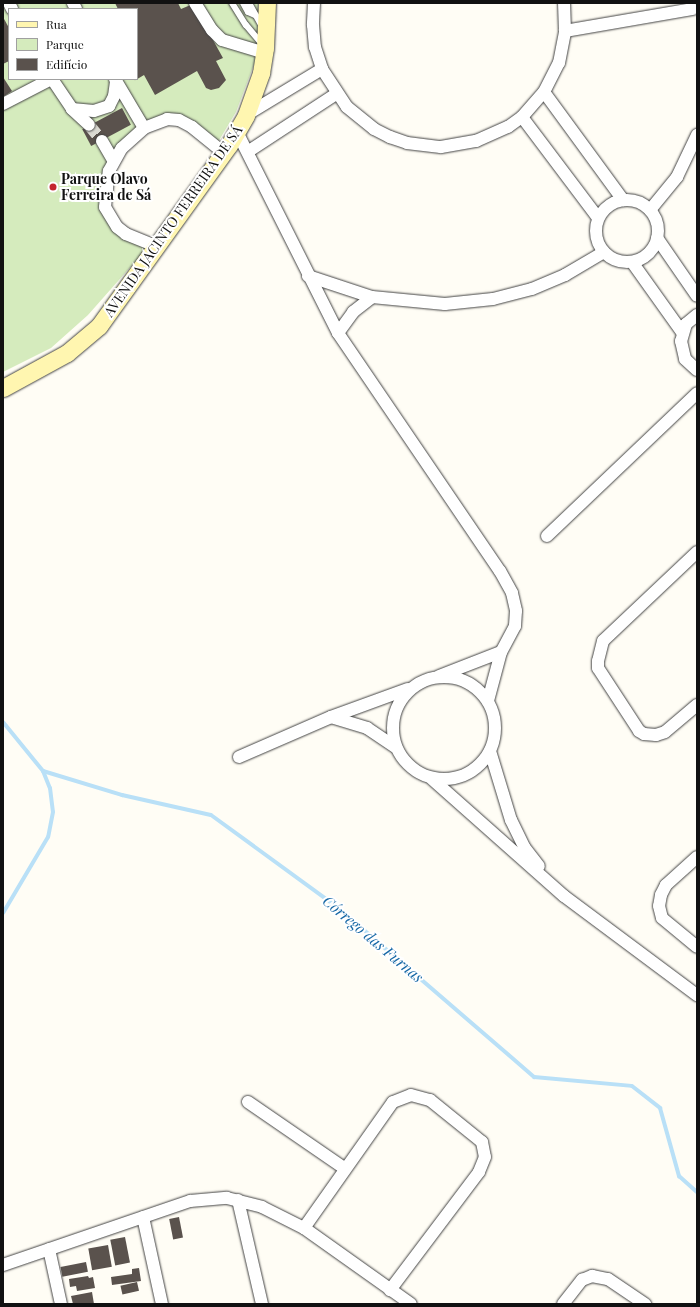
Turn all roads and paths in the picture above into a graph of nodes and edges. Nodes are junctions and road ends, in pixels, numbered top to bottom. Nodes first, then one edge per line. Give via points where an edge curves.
1 (195, 3) edge
2 (232, 3) edge
3 (243, 3) edge
4 (248, 3) edge
5 (267, 3) edge
6 (314, 3) edge
7 (564, 3) edge
8 (694, 8) edge
9 (255, 16) junction
10 (566, 31) junction
11 (266, 45) junction
12 (322, 69) junction
13 (50, 80) edge
14 (53, 80) edge
15 (115, 80) edge
16 (544, 92) junction
17 (336, 94) junction
18 (3, 104) edge
19 (72, 109) junction
20 (246, 114) junction
21 (522, 116) junction
22 (89, 125) tunnel mouth
23 (144, 128) junction
24 (237, 132) junction
25 (697, 135) edge
26 (102, 141) tunnel mouth
27 (249, 151) junction
28 (224, 153) junction
29 (113, 160) junction
30 (623, 200) junction
31 (650, 210) junction
32 (598, 218) junction
33 (658, 238) junction
34 (158, 247) junction
35 (604, 252) junction
36 (632, 262) junction
37 (308, 276) junction
38 (697, 296) edge
39 (372, 297) junction
40 (697, 315) edge
41 (682, 332) junction
42 (338, 333) junction
43 (697, 370) edge
44 (3, 388) edge
45 (697, 393) edge
46 (547, 536) dead end
47 (697, 552) edge
48 (501, 652) junction
49 (436, 677) junction
50 (412, 687) junction
51 (488, 701) junction
52 (697, 704) edge
53 (331, 717) junction
54 (395, 747) junction
55 (490, 751) junction
56 (239, 757) dead end
57 (432, 779) junction
58 (697, 857) edge
59 (564, 896) junction
60 (697, 947) edge
61 (697, 996) edge
62 (248, 1102) dead end
63 (344, 1168) junction
64 (238, 1200) junction
65 (143, 1217) junction
66 (304, 1228) junction
67 (49, 1249) junction
68 (3, 1265) edge
69 (390, 1290) junction
70 (61, 1304) edge
71 (162, 1304) edge
72 (262, 1304) edge
73 (411, 1304) edge
74 (563, 1304) edge
75 (645, 1304) edge

1 - 11 street via 212,30 222,40
2 - 11 lane via 246,25
3 - 9 lane via 248,12
4 - 9 lane
5 - 11 main road, AVENIDA JACINTO FERREIRA DE SÁ
6 - 12 street via 313,25
7 - 10 street
8 - 10 street
9 - 11 lane
10 - 16 street via 559,63
11 - 20 main road, AVENIDA JACINTO FERREIRA DE SÁ via 261,73
12 - 17 street
12 - 20 street
13 - 18 street
14 - 19 street
15 - 19 street via 114,96 108,106 94,111
15 - 23 street
16 - 21 street
16 - 30 street
17 - 21 street via 347,107 374,129 401,141 424,146 447,146 476,141 508,127
17 - 27 street
19 - 22 street
20 - 24 main road, AVENIDA JACINTO FERREIRA DE SÁ
21 - 32 street
23 - 28 street via 161,120 179,120 192,127
23 - 29 street
24 - 27 street
24 - 28 main road, AVENIDA JACINTO FERREIRA DE SÁ
25 - 31 street via 677,177
26 - 29 street
27 - 37 street
28 - 34 main road, AVENIDA JACINTO FERREIRA DE SÁ
29 - 34 street via 105,193 108,214 126,234
30 - 31 street via 642,204
30 - 32 street via 604,209
31 - 33 street via 658,228
32 - 35 street via 596,237
33 - 36 street via 649,254
33 - 38 street
34 - 44 main road, AVENIDA JACINTO FERREIRA DE SÁ via 125,293 88,337 67,354
35 - 36 street via 613,259
35 - 39 street via 558,278 532,289 493,299 445,304
36 - 41 street
37 - 39 street
37 - 42 street
39 - 42 street via 353,312
40 - 41 street via 686,324
41 - 43 street via 681,350 685,359
42 - 48 street via 500,571 512,593 516,611 515,626
45 - 46 street
47 - 52 street via 603,641 598,668 639,731 644,734 656,735 666,732
48 - 49 street
48 - 51 street
49 - 50 street
49 - 51 street via 461,679 476,688
50 - 53 street
50 - 54 street via 400,699 393,714 392,731
51 - 55 street via 494,717 495,734
53 - 54 street via 367,728
53 - 56 street
54 - 57 street via 404,762 416,772
55 - 57 street via 480,765 466,775 449,780
55 - 59 street via 511,820 524,847
57 - 59 street
58 - 60 street via 666,885 659,906 662,918
59 - 61 street
62 - 63 street
63 - 66 street
63 - 69 street via 394,1102 411,1095 430,1100 482,1142 485,1149 485,1157 479,1172
64 - 65 street via 216,1198 190,1201
64 - 66 street via 273,1211
64 - 72 street
65 - 67 street
65 - 71 street
66 - 69 street
67 - 68 street
67 - 70 street
69 - 73 street
74 - 75 street via 582,1280 592,1276 608,1278

